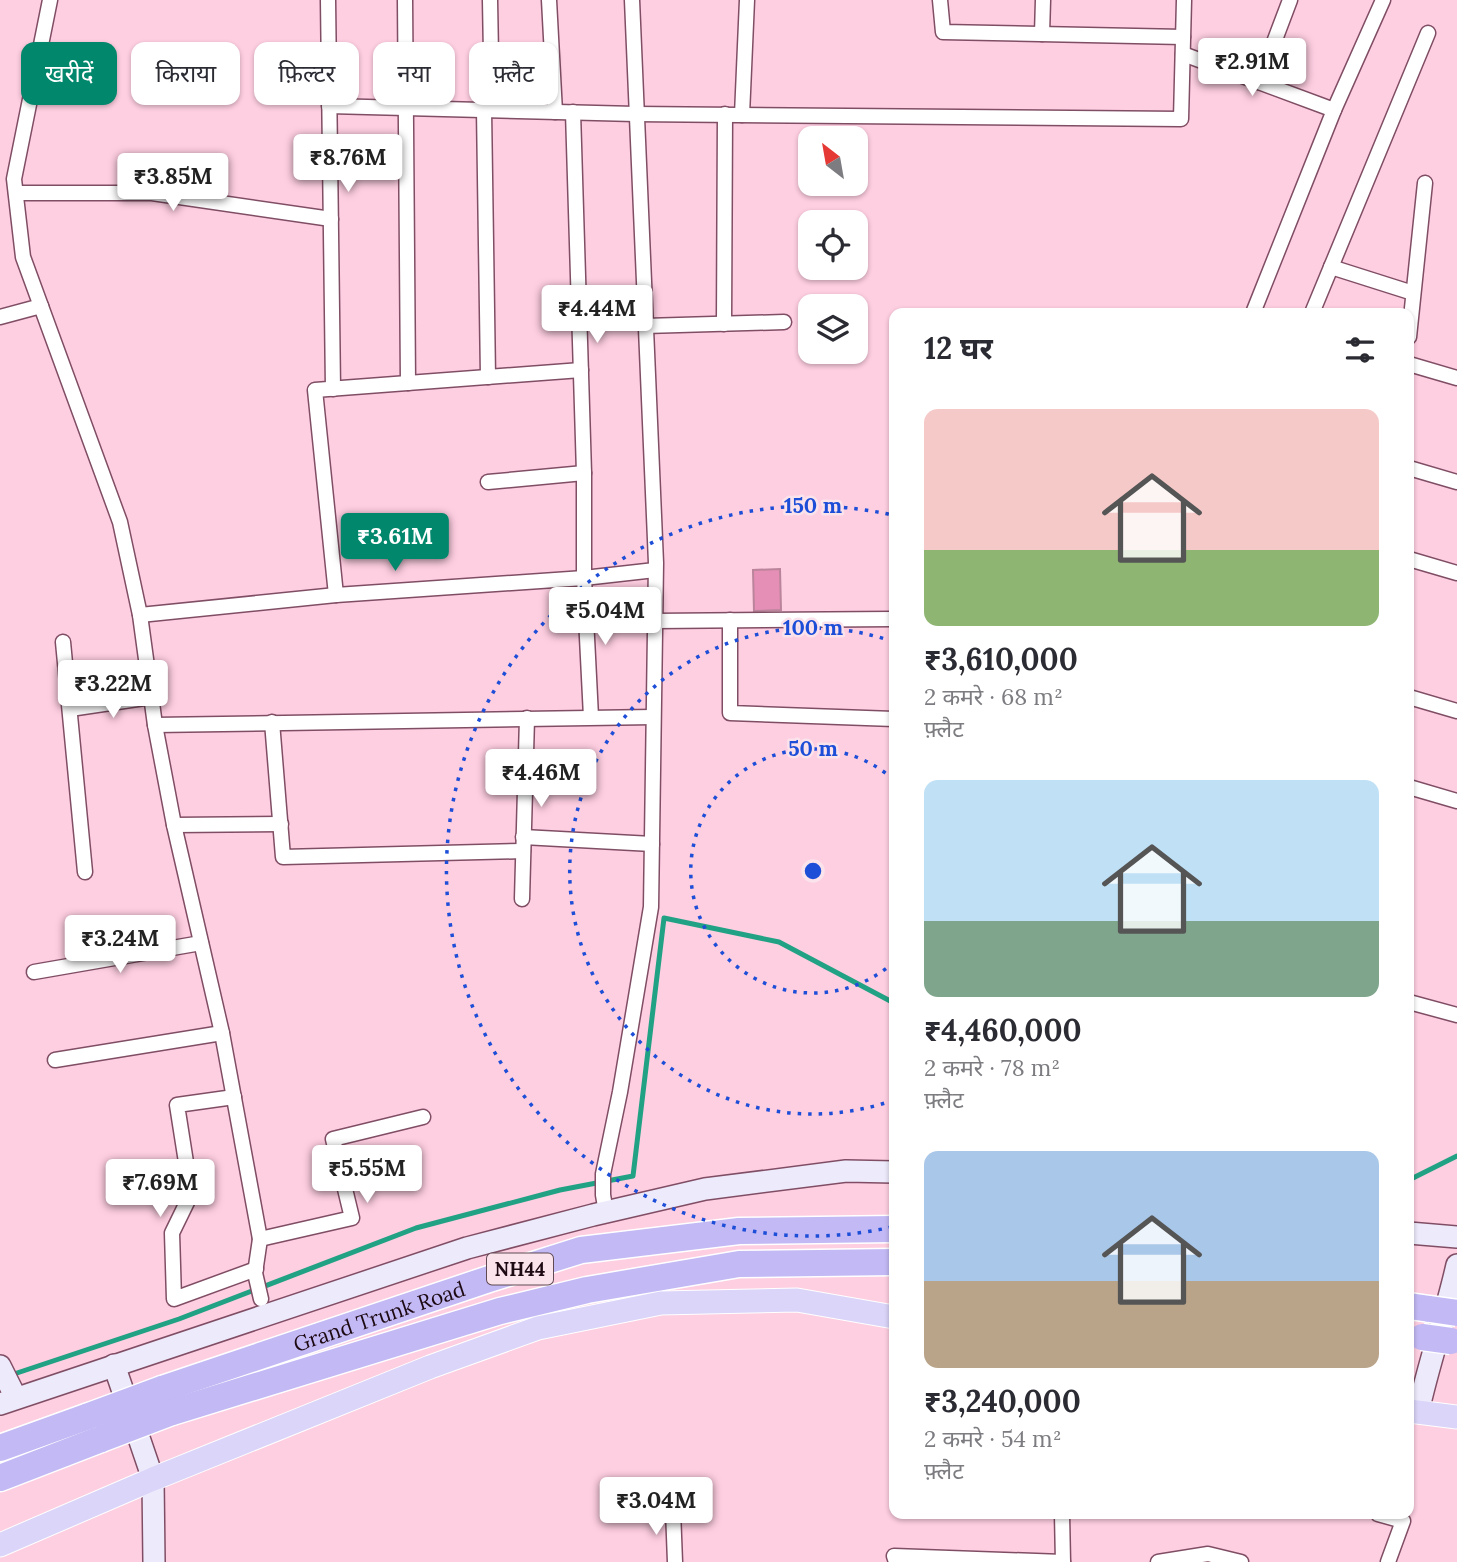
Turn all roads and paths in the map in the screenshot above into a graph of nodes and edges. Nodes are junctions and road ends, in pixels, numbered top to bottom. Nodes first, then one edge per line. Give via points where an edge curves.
1 (50, 0) edge
2 (328, 0) edge
3 (405, 0) edge
4 (490, 0) edge
5 (549, 0) edge
6 (632, 0) edge
7 (747, 0) edge
8 (940, 0) edge
9 (1043, 0) edge
10 (1184, 0) edge
11 (1290, 0) edge
12 (1383, 0) edge
13 (1429, 33) dead end
14 (1042, 34) junction
15 (1183, 37) junction
16 (1183, 54) junction
17 (1259, 82) junction
18 (330, 106) junction
19 (406, 108) junction
20 (488, 110) junction
21 (1334, 110) junction
22 (555, 112) junction
23 (573, 112) junction
24 (635, 114) junction
25 (725, 114) junction
26 (742, 115) junction
27 (1425, 183) dead end
28 (16, 193) junction
29 (331, 219) junction
30 (1331, 267) junction
31 (1413, 293) junction
32 (41, 306) junction
33 (1255, 308) edge
34 (1314, 308) edge
35 (1412, 308) edge
36 (0, 317) edge
37 (784, 322) dead end
38 (724, 324) junction
39 (645, 326) junction
40 (1414, 365) edge
41 (581, 370) junction
42 (488, 377) junction
43 (1457, 378) edge
44 (408, 383) junction
45 (333, 389) junction
46 (1414, 469) edge
47 (584, 472) junction
48 (488, 482) dead end
49 (1457, 482) edge
50 (1414, 560) edge
51 (655, 570) junction
52 (1457, 573) edge
53 (584, 578) junction
54 (335, 595) junction
55 (139, 615) junction
56 (889, 619) edge
57 (655, 621) junction
58 (730, 621) junction
59 (63, 642) dead end
60 (151, 697) junction
61 (1414, 698) edge
62 (70, 709) junction
63 (1457, 711) edge
64 (653, 716) junction
65 (527, 718) junction
66 (591, 718) junction
67 (889, 719) edge
68 (272, 722) junction
69 (155, 725) junction
70 (1414, 788) edge
71 (1457, 801) edge
72 (281, 824) junction
73 (174, 825) junction
74 (523, 844) junction
75 (652, 844) junction
76 (85, 872) dead end
77 (522, 899) dead end
78 (201, 943) junction
79 (34, 972) dead end
80 (1414, 1003) edge
81 (1457, 1015) edge
82 (222, 1033) junction
83 (55, 1060) dead end
84 (234, 1097) junction
85 (423, 1117) dead end
86 (889, 1172) edge
87 (605, 1204) junction
88 (889, 1229) edge
89 (1414, 1233) edge
90 (1457, 1237) edge
91 (260, 1239) junction
92 (889, 1262) edge
93 (1457, 1265) edge
94 (255, 1271) junction
95 (261, 1299) dead end
96 (1420, 1308) edge
97 (1457, 1313) edge
98 (889, 1316) edge
99 (1415, 1336) edge
100 (1454, 1342) edge
101 (114, 1365) junction
102 (0, 1366) edge
103 (9, 1396) edge
104 (166, 1401) junction
105 (1414, 1408) edge
106 (1414, 1411) edge
107 (1457, 1417) edge
108 (95, 1427) junction
109 (0, 1448) edge
110 (0, 1478) edge
111 (153, 1479) junction
112 (673, 1510) dead end
113 (1062, 1519) edge
114 (1396, 1519) edge
115 (0, 1545) edge
116 (1185, 1560) edge
117 (154, 1562) edge
118 (675, 1562) edge
119 (896, 1562) edge
120 (1063, 1562) edge
121 (1158, 1562) edge
122 (1241, 1562) edge
123 (1388, 1562) edge

1 - 28 street via 14,179
2 - 18 street
3 - 19 street
4 - 20 street
5 - 22 street
6 - 24 street
7 - 26 street
8 - 14 street via 943,32
9 - 14 street
10 - 15 street
11 - 17 street
12 - 21 street
13 - 30 street
14 - 15 street
15 - 16 street
16 - 17 street
16 - 26 street via 1181,119
17 - 21 street
18 - 19 street
18 - 29 street
19 - 20 street
19 - 44 street
20 - 22 street
20 - 42 street
21 - 33 street
22 - 23 street
23 - 24 street
23 - 41 street
24 - 25 street
24 - 39 street
25 - 26 street
25 - 38 street
27 - 31 street
28 - 29 street via 152,193
28 - 32 street via 23,257
29 - 45 street
30 - 31 street
30 - 34 street
31 - 35 street
32 - 36 street
32 - 55 street via 120,522
37 - 38 street
38 - 39 street
39 - 51 street
40 - 43 street
41 - 42 street
41 - 47 street
42 - 44 street
44 - 45 street
45 - 54 street via 315,390
46 - 49 street
47 - 48 street
47 - 53 street
50 - 52 street
51 - 53 street
51 - 57 street
53 - 54 street
53 - 66 street
54 - 55 street
55 - 60 street
56 - 58 street
57 - 58 street
57 - 64 street
58 - 67 street via 730,713
59 - 62 street
60 - 62 street
60 - 69 street
61 - 63 street
62 - 76 street
64 - 66 street
64 - 75 street
65 - 66 street
65 - 68 street
65 - 74 street
68 - 69 street
68 - 72 street
69 - 73 street
70 - 71 street
72 - 73 street
72 - 74 street via 283,857
73 - 78 street
74 - 75 street
74 - 77 street
75 - 87 street via 651,907 603,1174
78 - 79 street
78 - 82 street
80 - 81 street
82 - 83 street
82 - 84 street
84 - 91 street
84 - 94 street via 177,1105 191,1194 172,1233 174,1299
85 - 91 street via 332,1139 352,1218
86 - 87 street via 846,1171
87 - 101 street
88 - 104 highway, Grand Trunk Road / NH44 via 738,1231 581,1250 489,1279
89 - 90 street
91 - 94 street
92 - 104 highway, Grand Trunk Road / NH44 via 739,1264 587,1290
93 - 105 street
94 - 95 street
96 - 97 highway, bridge
98 - 111 main road via 797,1300 661,1303 538,1328
99 - 100 highway, bridge
101 - 103 street
101 - 111 street
102 - 103 street
104 - 108 highway, Grand Trunk Road / NH44, bridge
106 - 107 main road
108 - 109 highway, Grand Trunk Road / NH44
108 - 110 highway, Grand Trunk Road / NH44
111 - 115 main road
111 - 117 street
112 - 118 street
113 - 120 street
114 - 123 street via 1403,1521
116 - 121 street
116 - 122 street via 1208,1554
119 - 120 street via 894,1556

